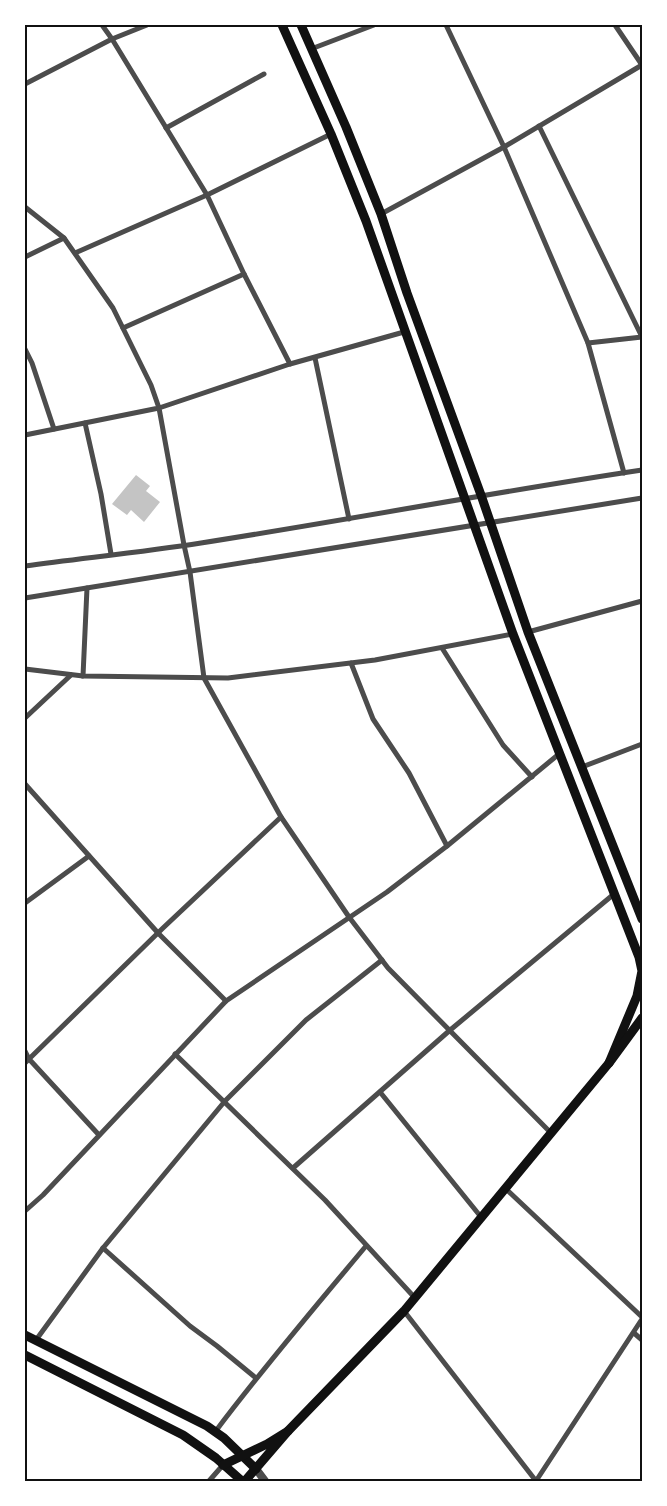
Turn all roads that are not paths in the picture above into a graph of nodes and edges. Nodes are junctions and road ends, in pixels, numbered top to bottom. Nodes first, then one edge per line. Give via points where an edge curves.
1 (102, 25) edge
2 (147, 25) edge
3 (282, 25) edge
4 (301, 25) edge
5 (374, 25) edge
6 (446, 25) edge
7 (615, 25) edge
8 (112, 39) junction
9 (311, 49) junction
10 (642, 65) edge
11 (264, 74) dead end
12 (26, 81) edge
13 (539, 126) junction
14 (346, 127) junction
15 (166, 128) junction
16 (331, 134) junction
17 (504, 147) junction
18 (207, 195) junction
19 (25, 207) edge
20 (380, 214) junction
21 (64, 238) junction
22 (75, 254) junction
23 (25, 257) edge
24 (244, 274) junction
25 (123, 328) junction
26 (404, 332) junction
27 (642, 337) edge
28 (588, 343) junction
29 (25, 349) edge
30 (315, 358) junction
31 (290, 364) junction
32 (159, 408) junction
33 (85, 423) junction
34 (54, 429) junction
35 (25, 435) edge
36 (642, 470) edge
37 (624, 473) junction
38 (481, 495) junction
39 (465, 498) junction
40 (642, 498) edge
41 (349, 519) junction
42 (491, 524) junction
43 (473, 526) junction
44 (184, 545) junction
45 (111, 554) junction
46 (25, 566) edge
47 (190, 572) junction
48 (87, 588) junction
49 (25, 598) edge
50 (642, 601) edge
51 (528, 632) junction
52 (513, 634) junction
53 (442, 648) junction
54 (351, 663) junction
55 (25, 669) edge
56 (71, 675) junction
57 (82, 676) junction
58 (204, 678) junction
59 (25, 718) edge
60 (642, 744) edge
61 (574, 748) junction
62 (559, 754) junction
63 (582, 767) junction
64 (532, 777) junction
65 (25, 784) edge
66 (281, 817) junction
67 (447, 846) junction
68 (90, 856) junction
69 (614, 894) junction
70 (25, 904) edge
71 (349, 917) junction
72 (642, 919) edge
73 (158, 933) junction
74 (382, 960) junction
75 (226, 1001) junction
76 (642, 1018) edge
77 (450, 1031) junction
78 (25, 1051) edge
79 (175, 1054) junction
80 (27, 1061) edge
81 (609, 1063) junction
82 (380, 1092) junction
83 (225, 1101) junction
84 (551, 1133) junction
85 (99, 1135) junction
86 (293, 1168) junction
87 (505, 1188) junction
88 (25, 1211) edge
89 (481, 1217) junction
90 (366, 1246) junction
91 (103, 1248) junction
92 (415, 1298) junction
93 (404, 1311) junction
94 (642, 1318) edge
95 (634, 1333) junction
96 (25, 1335) edge
97 (36, 1340) junction
98 (642, 1340) edge
99 (25, 1355) edge
100 (256, 1378) junction
101 (288, 1431) junction
102 (215, 1432) junction
103 (243, 1455) junction
104 (223, 1465) junction
105 (256, 1469) junction
106 (209, 1481) edge
107 (244, 1481) edge
108 (264, 1481) edge
109 (536, 1481) edge

1 - 8 street
2 - 8 street
3 - 16 main road
4 - 9 main road
5 - 9 street
6 - 17 street
7 - 10 street
8 - 12 street
8 - 15 street
9 - 14 main road
10 - 13 street
11 - 15 street
13 - 17 street
13 - 27 street
14 - 16 main road
14 - 20 main road
15 - 18 street
16 - 18 street
16 - 26 main road via 366,221
17 - 20 street
17 - 28 street
18 - 22 street
18 - 24 street
19 - 21 street
20 - 38 main road
21 - 22 street
21 - 23 street
22 - 25 street
24 - 25 street
24 - 31 street
25 - 32 street
26 - 30 street
26 - 39 main road
27 - 28 street
28 - 37 street
29 - 34 street
30 - 31 street
30 - 41 street
31 - 32 street
32 - 33 street
32 - 44 street
33 - 34 street
33 - 45 street
34 - 35 street
36 - 37 street
37 - 38 street
38 - 39 street
38 - 42 main road
39 - 41 street
39 - 43 main road
40 - 42 street
41 - 44 street
42 - 43 street
42 - 51 main road
43 - 47 street
43 - 52 main road
44 - 45 street
44 - 47 street
45 - 46 street
47 - 48 street
47 - 58 street
48 - 49 street
48 - 57 street
50 - 51 street
51 - 52 main road
51 - 61 main road
52 - 53 street
52 - 62 main road
53 - 54 street
53 - 64 street via 503,745
54 - 58 street
54 - 67 street via 373,719 409,773
55 - 56 street
56 - 57 street
56 - 59 street
57 - 58 street
58 - 66 street
60 - 63 street
61 - 62 main road
61 - 63 main road
62 - 64 street
62 - 69 main road
63 - 72 main road
64 - 67 street
65 - 68 street
66 - 71 street
66 - 73 street
67 - 71 street
68 - 70 street
68 - 73 street
69 - 77 street
69 - 81 main road via 642,971 638,996
71 - 74 street
71 - 75 street
73 - 75 street
73 - 80 street
74 - 77 street
74 - 83 street via 306,1020
75 - 79 street
76 - 81 main road
77 - 82 street
77 - 84 street
78 - 80 street
79 - 83 street
79 - 85 street
80 - 85 street
81 - 84 main road
82 - 86 street
82 - 89 street
83 - 86 street
83 - 91 street
84 - 87 main road
85 - 88 street
86 - 90 street
87 - 89 main road
87 - 94 street
89 - 92 main road
90 - 92 street
90 - 100 street
91 - 97 street
91 - 100 street via 190,1326
92 - 93 main road
93 - 101 main road
93 - 109 street
94 - 95 street
95 - 98 street
95 - 109 street
96 - 97 main road
97 - 102 main road
99 - 104 main road via 183,1435
100 - 102 street
101 - 103 main road
101 - 105 main road
102 - 103 main road
103 - 104 main road
103 - 105 main road
104 - 106 street
104 - 107 main road
105 - 107 main road
105 - 108 street

